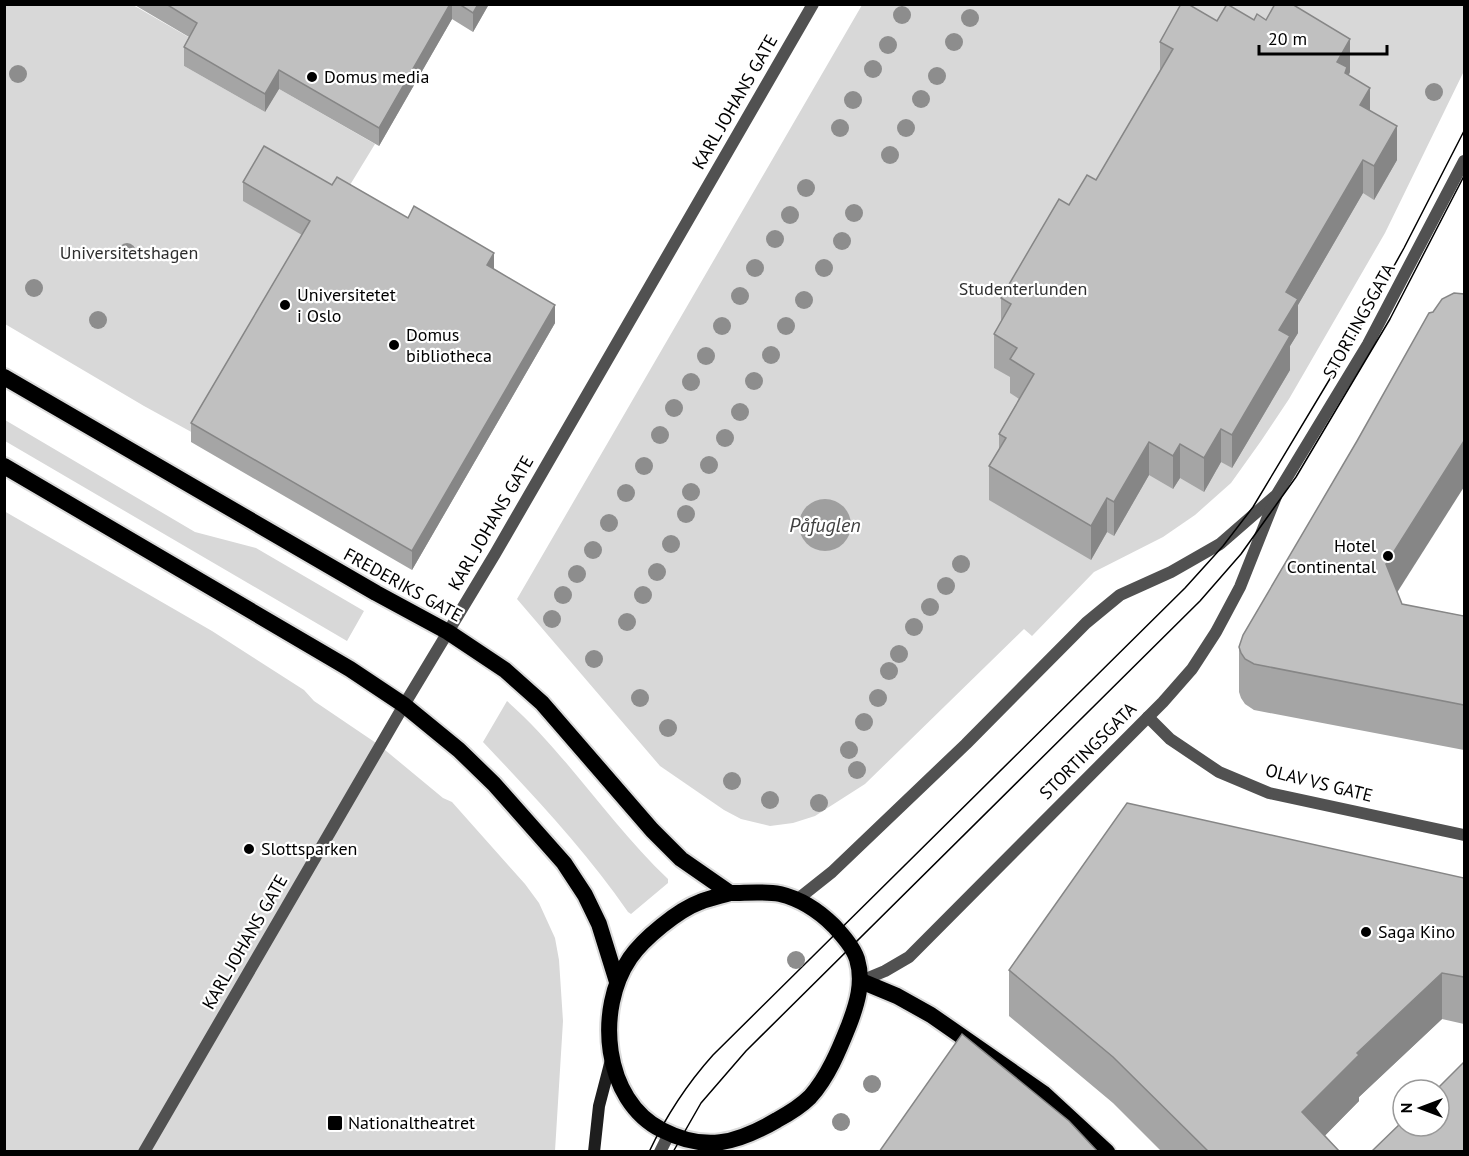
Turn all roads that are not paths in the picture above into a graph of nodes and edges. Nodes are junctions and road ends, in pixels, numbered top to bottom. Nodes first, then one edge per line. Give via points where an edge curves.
1 (813, 4) edge
2 (1463, 169) edge
3 (4, 377) edge
4 (4, 466) edge
5 (1277, 494) junction
6 (448, 632) junction
7 (404, 705) junction
8 (1148, 717) junction
9 (1464, 835) edge
10 (730, 893) junction
11 (798, 899) junction
12 (861, 981) junction
13 (617, 982) junction
14 (611, 1060) junction
15 (669, 1134) junction
16 (728, 1149) edge
17 (144, 1152) edge
18 (594, 1152) edge
19 (660, 1152) edge
20 (1107, 1152) edge

1 - 6 street, KARL JOHANS GATE
2 - 5 street, STORTINGSGATA via 1368,345
3 - 6 highway, FREDERIKS GATE
4 - 7 highway via 350,669
5 - 8 street, STORTINGSGATA via 1240,587 1216,632 1192,669
5 - 11 street, STORTINGSGATA via 1220,544 1120,595 1086,623 966,744
6 - 7 street, KARL JOHANS GATE
6 - 10 highway, FREDERIKS GATE via 517,680 542,703 652,830 681,859
7 - 13 highway via 471,761 564,863 599,924
7 - 17 street, KARL JOHANS GATE
8 - 9 street, OLAV VS GATE via 1170,739 1219,772 1269,793
8 - 12 street, STORTINGSGATA via 909,957
10 - 11 highway via 778,894
10 - 13 highway via 698,902 648,937
11 - 12 highway via 825,917 851,947
12 - 16 highway via 856,1007 836,1055 810,1097
12 - 20 highway via 931,1015 1043,1093
13 - 14 highway via 610,1022
14 - 15 highway via 623,1092 635,1108
14 - 18 main road via 599,1106
15 - 16 highway
15 - 19 street

